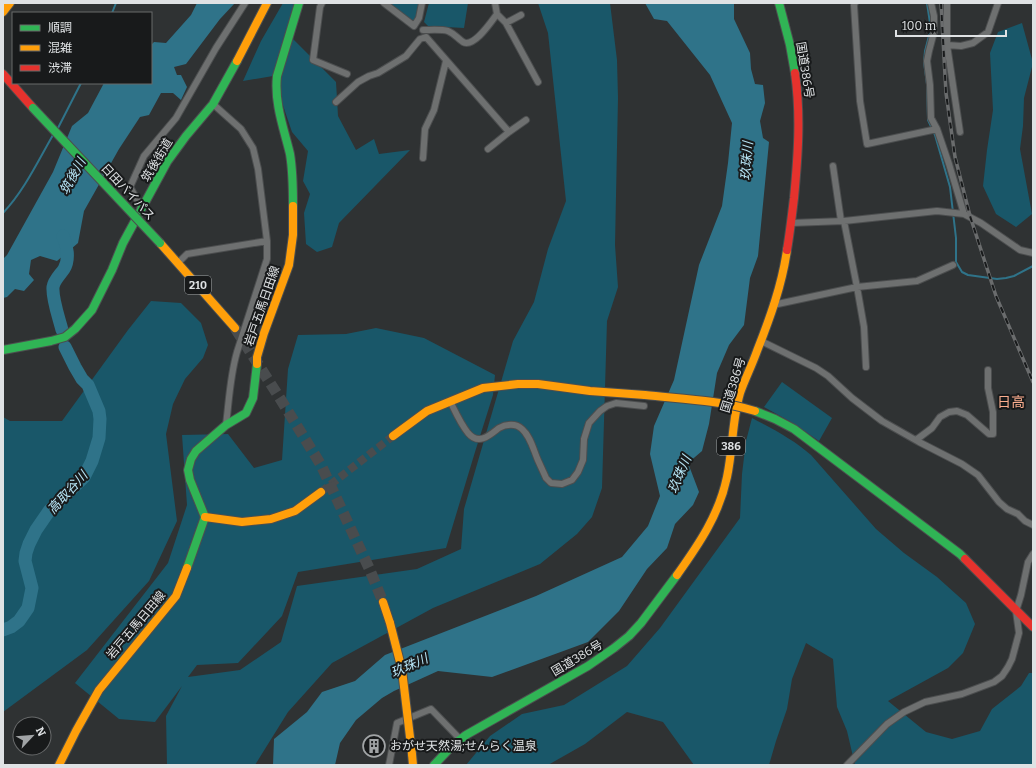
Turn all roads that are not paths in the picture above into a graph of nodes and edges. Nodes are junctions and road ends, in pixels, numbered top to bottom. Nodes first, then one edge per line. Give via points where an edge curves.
1 (10, 3) edge
2 (245, 3) edge
3 (267, 3) edge
4 (299, 3) edge
5 (322, 3) edge
6 (384, 3) edge
7 (422, 3) edge
8 (495, 3) edge
9 (779, 3) edge
10 (855, 3) edge
11 (931, 3) edge
12 (947, 3) edge
13 (998, 3) edge
14 (3, 12) edge
15 (496, 14) junction
16 (521, 15) dead end
17 (417, 21) junction
18 (506, 23) junction
19 (423, 30) junction
20 (426, 37) junction
21 (947, 45) junction
22 (446, 61) junction
23 (3, 74) edge
24 (347, 74) dead end
25 (538, 82) dead end
26 (336, 102) dead end
27 (213, 104) junction
28 (526, 120) dead end
29 (937, 129) junction
30 (509, 132) junction
31 (960, 132) dead end
32 (488, 149) dead end
33 (423, 158) dead end
34 (833, 166) dead end
35 (142, 209) junction
36 (961, 214) junction
37 (843, 221) junction
38 (791, 223) junction
39 (268, 241) junction
40 (1033, 253) edge
41 (178, 263) junction
42 (954, 265) dead end
43 (858, 287) junction
44 (773, 305) junction
45 (234, 328) tunnel mouth
46 (761, 341) junction
47 (3, 350) edge
48 (866, 367) dead end
49 (988, 370) dead end
50 (450, 401) junction
51 (644, 406) dead end
52 (226, 425) junction
53 (393, 436) tunnel mouth
54 (916, 440) junction
55 (320, 492) tunnel mouth
56 (205, 517) junction
57 (1033, 525) edge
58 (1033, 554) edge
59 (383, 602) tunnel mouth
60 (1016, 611) junction
61 (1033, 627) edge
62 (460, 739) junction
63 (59, 765) edge
64 (389, 765) edge
65 (413, 765) edge
66 (434, 765) edge
67 (847, 765) edge

1 - 14 main road
2 - 35 street via 176,118 144,156 130,187
3 - 27 main road, 筑後街道
4 - 52 main road, 岩戸五馬日田線 via 276,84 277,101 293,177 293,235 289,265 257,357 253,398 246,412
5 - 24 street via 313,60
6 - 17 street via 414,26
7 - 17 street
8 - 15 street
9 - 38 main road, 国道386号 / 386 via 795,70 798,108 799,129
10 - 29 street via 860,101 867,144
11 - 29 street via 934,32 927,61 931,118
12 - 21 street
13 - 21 street via 988,32 973,43
15 - 18 street
15 - 19 street via 476,40 468,43 446,30
16 - 18 street
17 - 19 street
18 - 25 street
19 - 20 street
20 - 22 street
20 - 26 street via 420,39 406,56 358,82
21 - 31 street
22 - 30 street
22 - 33 street via 434,110 425,129
23 - 41 main road, 日田バイパス / 210, bridge
27 - 35 main road, 筑後街道 via 167,162
27 - 39 street via 241,129 252,148 258,169
28 - 30 street
29 - 36 street via 949,164
30 - 32 street
34 - 37 street
35 - 47 main road, 筑後街道 via 92,310 75,329 65,337
36 - 37 street via 937,212
36 - 40 street via 981,223 1020,250
37 - 38 street
37 - 43 street
38 - 44 main road, 国道386号 / 386 via 781,280
39 - 41 street via 187,254
39 - 52 street via 267,259 233,367
41 - 45 main road, 日田バイパス / 210
42 - 43 street via 917,281
43 - 44 street
43 - 48 street via 864,326
44 - 46 main road, 国道386号 / 386
46 - 54 street via 816,368 882,421
46 - 62 main road, 国道386号 / 386 via 737,404 728,476 721,503 708,529 655,605 629,636 603,657
49 - 54 street via 994,434 989,434 966,414 957,411 940,417 932,428
50 - 51 street via 469,434 476,438 486,439 501,427 512,424 521,428 528,436 546,478 551,483 562,484 572,480 578,472 583,460 584,439 589,423 600,411 616,403
50 - 53 main road via 427,411
50 - 60 main road, bridge via 483,388 538,384 721,403 774,418 794,429 960,554
52 - 56 main road, 岩戸五馬日田線 via 196,451 188,470
54 - 57 street via 978,475 999,502
55 - 56 main road via 295,511 271,519 242,522
56 - 63 main road, 岩戸五馬日田線 via 176,596 99,690
58 - 60 street via 1028,562
59 - 65 main road, bridge via 402,670
60 - 61 main road
60 - 67 street via 1019,633 1012,659 1002,676 994,682 962,694 925,702 904,712 887,724
62 - 64 street via 431,709 397,723
62 - 66 main road, 国道386号 / 386

